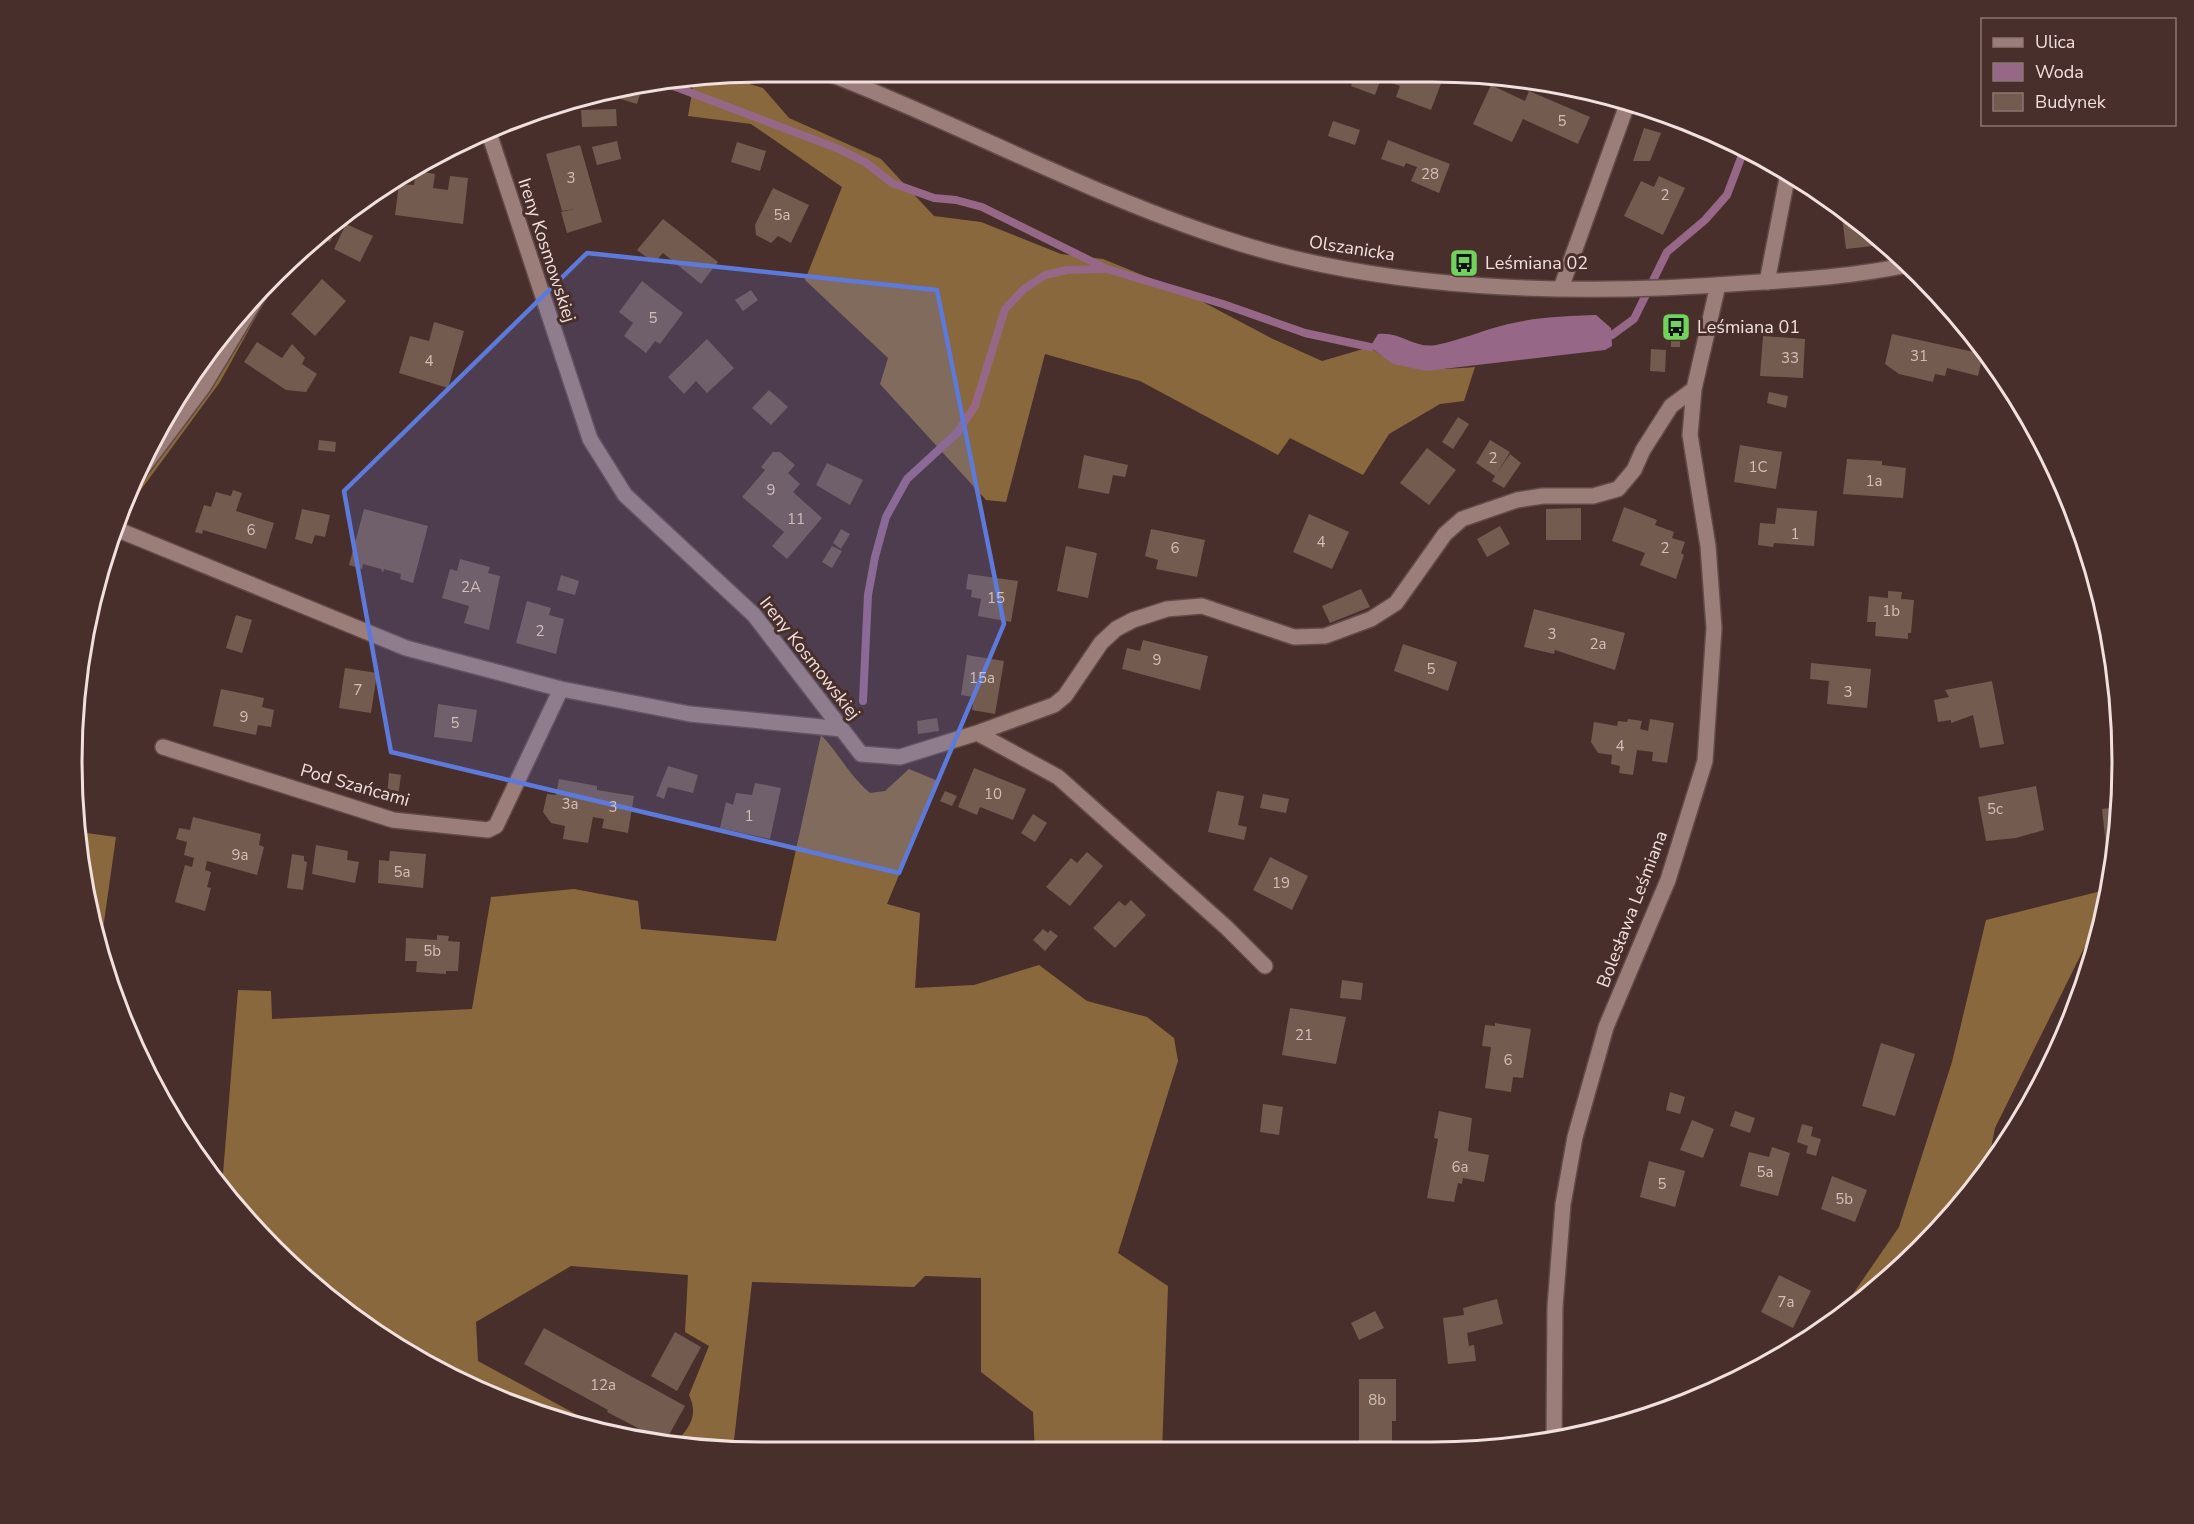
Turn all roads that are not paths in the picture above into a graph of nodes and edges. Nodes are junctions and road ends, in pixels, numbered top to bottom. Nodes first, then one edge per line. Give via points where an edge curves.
1 (851, 82) edge
2 (1625, 111) edge
3 (491, 139) edge
4 (1786, 183) edge
5 (1897, 267) edge
6 (1767, 282) junction
7 (1718, 285) junction
8 (1562, 288) junction
9 (236, 332) edge
10 (1694, 389) junction
11 (167, 436) edge
12 (123, 532) edge
13 (561, 689) junction
14 (842, 729) junction
15 (977, 733) junction
16 (163, 747) dead end
17 (1265, 966) dead end
18 (1554, 1430) edge

1 - 8 street, Olszanicka via 1227,240 1354,270 1474,284
2 - 8 street
3 - 14 street, Ireny Kosmowskiej via 590,439 625,495 754,615
4 - 6 street
5 - 6 street, Olszanicka
6 - 7 street, Olszanicka
7 - 8 street, Olszanicka
7 - 10 street, Bolesława Leśmiana
9 - 11 street via 203,387
10 - 15 street, Ireny Kosmowskiej via 1671,406 1642,450 1634,470 1618,489 1518,500 1462,519 1445,534 1396,603 1371,619 1325,636 1294,637 1202,606 1167,609 1116,629 1054,705
10 - 18 street, Bolesława Leśmiana via 1690,435 1708,546 1714,628 1705,761 1668,880 1606,1027 1575,1137 1563,1204 1555,1307
12 - 13 street via 406,648
13 - 14 street via 690,714
13 - 16 street, Pod Szańcami via 496,826 488,830 393,820
14 - 15 street, Ireny Kosmowskiej via 861,754 900,757
15 - 17 street via 1058,777

